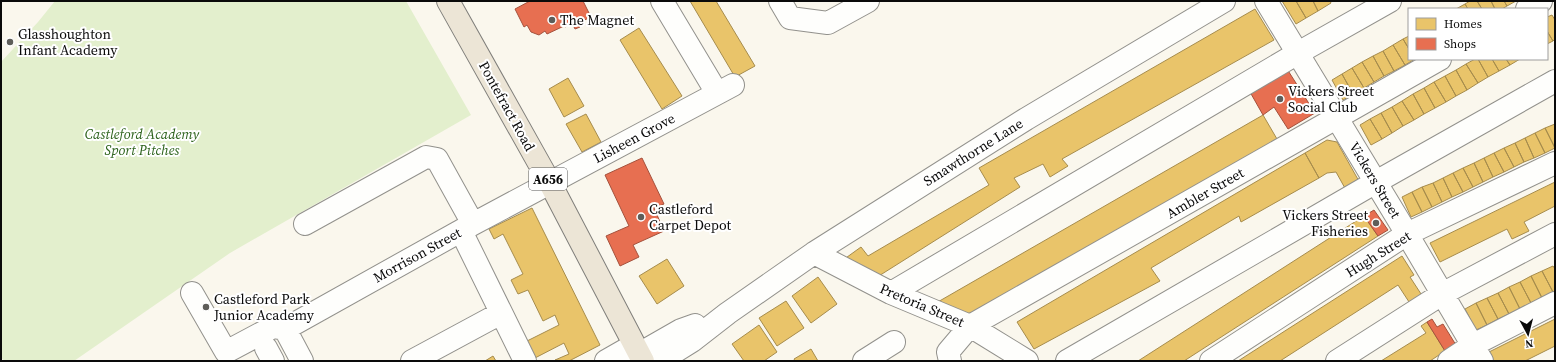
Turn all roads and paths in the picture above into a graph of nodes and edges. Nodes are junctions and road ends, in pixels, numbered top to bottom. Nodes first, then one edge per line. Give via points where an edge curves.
1 (448, 1) edge
2 (662, 1) edge
3 (780, 1) edge
4 (868, 1) edge
5 (1224, 1) edge
6 (1266, 1) edge
7 (1390, 1) edge
8 (1541, 1) edge
9 (1529, 8) edge
10 (1298, 53) junction
11 (1438, 60) edge
12 (1555, 81) edge
13 (1337, 118) junction
14 (1555, 163) edge
15 (1376, 182) junction
16 (550, 183) junction
17 (305, 224) dead end
18 (467, 228) junction
19 (1407, 234) junction
20 (1555, 234) edge
21 (814, 253) junction
22 (192, 293) dead end
23 (890, 293) junction
24 (1442, 294) junction
25 (1555, 303) edge
26 (501, 313) junction
27 (728, 313) junction
28 (970, 326) junction
29 (285, 329) junction
30 (894, 342) dead end
31 (639, 353) edge
32 (1478, 353) edge
33 (302, 361) edge
34 (412, 361) edge
35 (525, 361) edge
36 (606, 361) edge
37 (660, 361) edge
38 (864, 361) edge
39 (950, 361) edge
40 (1027, 361) edge
41 (1067, 361) edge
42 (1211, 361) edge
43 (1337, 361) edge
44 (1449, 361) edge

1 - 16 main road, Pontefract Road / A656
2 - 16 street, Lisheen Grove via 725,89
3 - 4 street via 790,18 828,23
5 - 21 street, Smawthorne Lane via 1026,118
6 - 10 street, Vickers Street
7 - 10 street
8 - 9 street
10 - 13 street, Vickers Street
10 - 23 street
11 - 13 street, Ambler Street
12 - 15 street
13 - 15 street, Vickers Street
13 - 28 street, Ambler Street
14 - 19 street, Hugh Street
15 - 19 street, Vickers Street
15 - 41 street
16 - 18 street, Morrison Street
16 - 31 main road, Pontefract Road / A656
17 - 18 street via 426,156 437,160
18 - 26 street
18 - 29 street, Morrison Street
19 - 24 street, Vickers Street
19 - 42 street, Hugh Street
20 - 24 street
21 - 23 street, Pretoria Street
21 - 27 street, Smawthorne Lane
22 - 29 street via 226,352 273,327
23 - 28 street, Pretoria Street
24 - 32 street, Vickers Street
24 - 43 street
25 - 32 street
26 - 34 street
26 - 35 street
27 - 31 street, Smawthorne Lane via 682,330
27 - 37 street, Smawthorne Lane
28 - 39 street via 948,352
28 - 40 street, Pretoria Street
29 - 33 street
30 - 38 street
31 - 36 street, Smawthorne Lane
32 - 44 street

